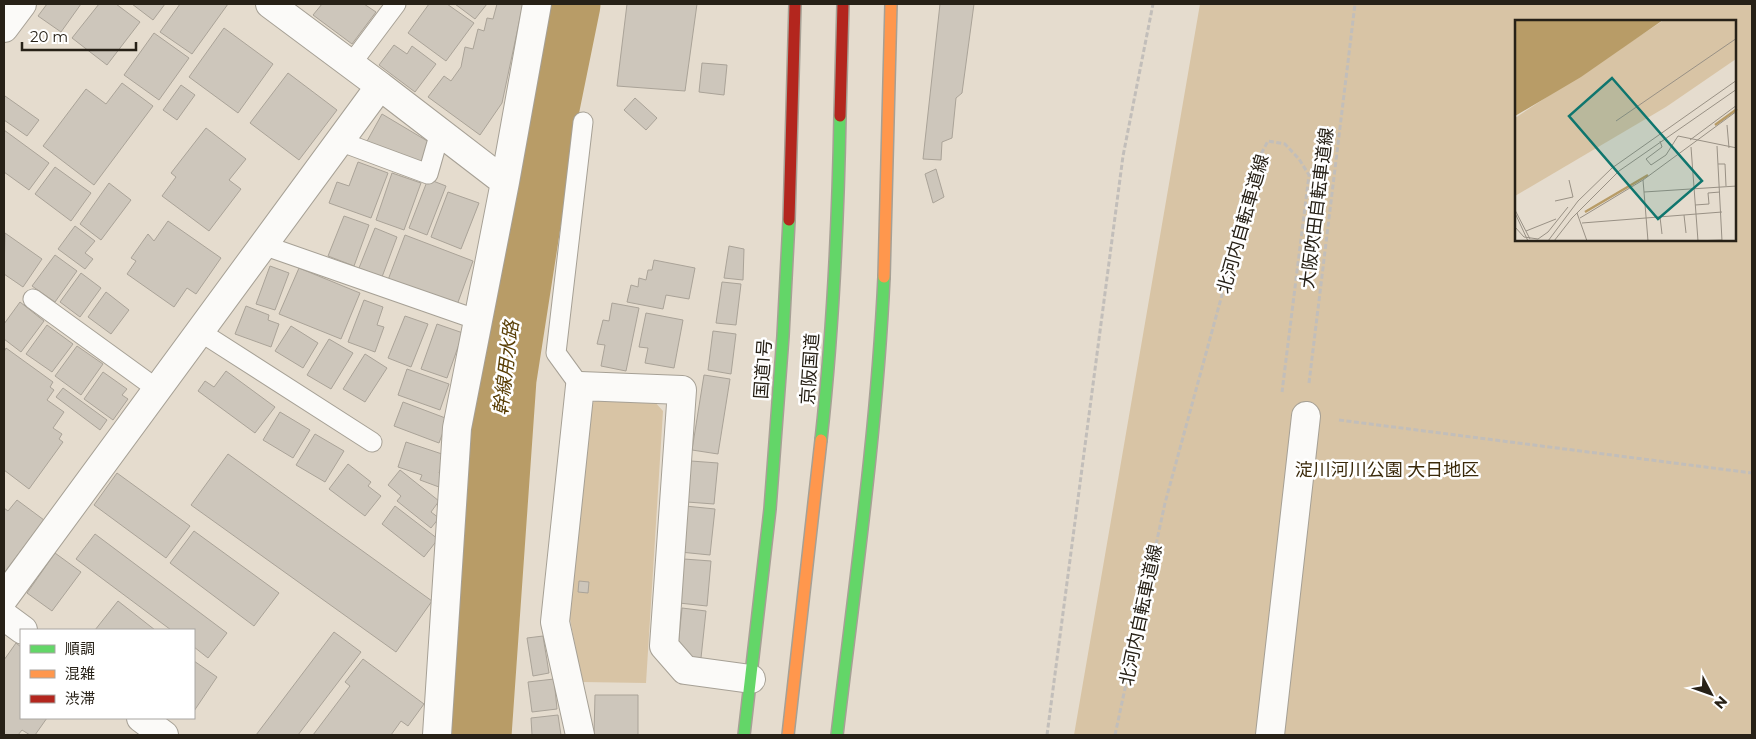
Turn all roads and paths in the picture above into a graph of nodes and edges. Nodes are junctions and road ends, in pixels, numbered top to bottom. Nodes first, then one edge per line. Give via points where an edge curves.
1 (22, 4) edge
2 (270, 4) edge
3 (396, 4) edge
4 (537, 4) edge
5 (795, 4) edge
6 (843, 4) edge
7 (891, 4) edge
8 (1153, 4) edge
9 (1355, 4) edge
10 (4, 28) edge
11 (351, 64) junction
12 (901, 79) dead end
13 (380, 86) junction
14 (583, 122) dead end
15 (440, 132) junction
16 (339, 141) junction
17 (505, 182) junction
18 (888, 183) junction
19 (263, 245) junction
20 (33, 299) dead end
21 (478, 320) junction
22 (200, 332) junction
23 (580, 386) junction
24 (157, 389) junction
25 (1281, 401) dead end
26 (1306, 416) junction
27 (372, 442) dead end
28 (1752, 473) edge
29 (4, 598) edge
30 (4, 616) edge
31 (22, 629) edge
32 (751, 679) junction
33 (142, 719) edge
34 (164, 735) edge
35 (436, 735) edge
36 (580, 735) edge
37 (744, 735) edge
38 (788, 735) edge
39 (837, 735) edge
40 (1046, 735) edge
41 (1115, 735) edge
42 (1270, 735) edge

1 - 10 street
2 - 11 street
3 - 11 lane
4 - 17 street
5 - 32 highway, 国道1号 via 783,336 770,509
6 - 38 highway, 京阪国道 via 840,179 828,377
7 - 18 highway
8 - 40 path via 1123,156
9 - 26 path, 大阪吹田自転車道線
11 - 13 street
12 - 18 highway
13 - 15 street
13 - 16 street
14 - 23 lane via 556,353
15 - 16 lane via 428,174
15 - 17 street
16 - 19 street
17 - 21 street
18 - 39 highway via 877,381
19 - 21 lane
19 - 22 street
20 - 24 lane
21 - 35 street via 457,428
22 - 24 street
22 - 27 lane
23 - 32 street via 682,390 664,646 685,670
23 - 36 street via 555,622
24 - 29 street
25 - 41 path, 北河内自転車道線 via 1309,175 1300,159 1285,144 1268,142 1260,156 1165,504
26 - 28 path
26 - 42 street
30 - 31 street
32 - 37 highway, 国道1号
33 - 34 street

